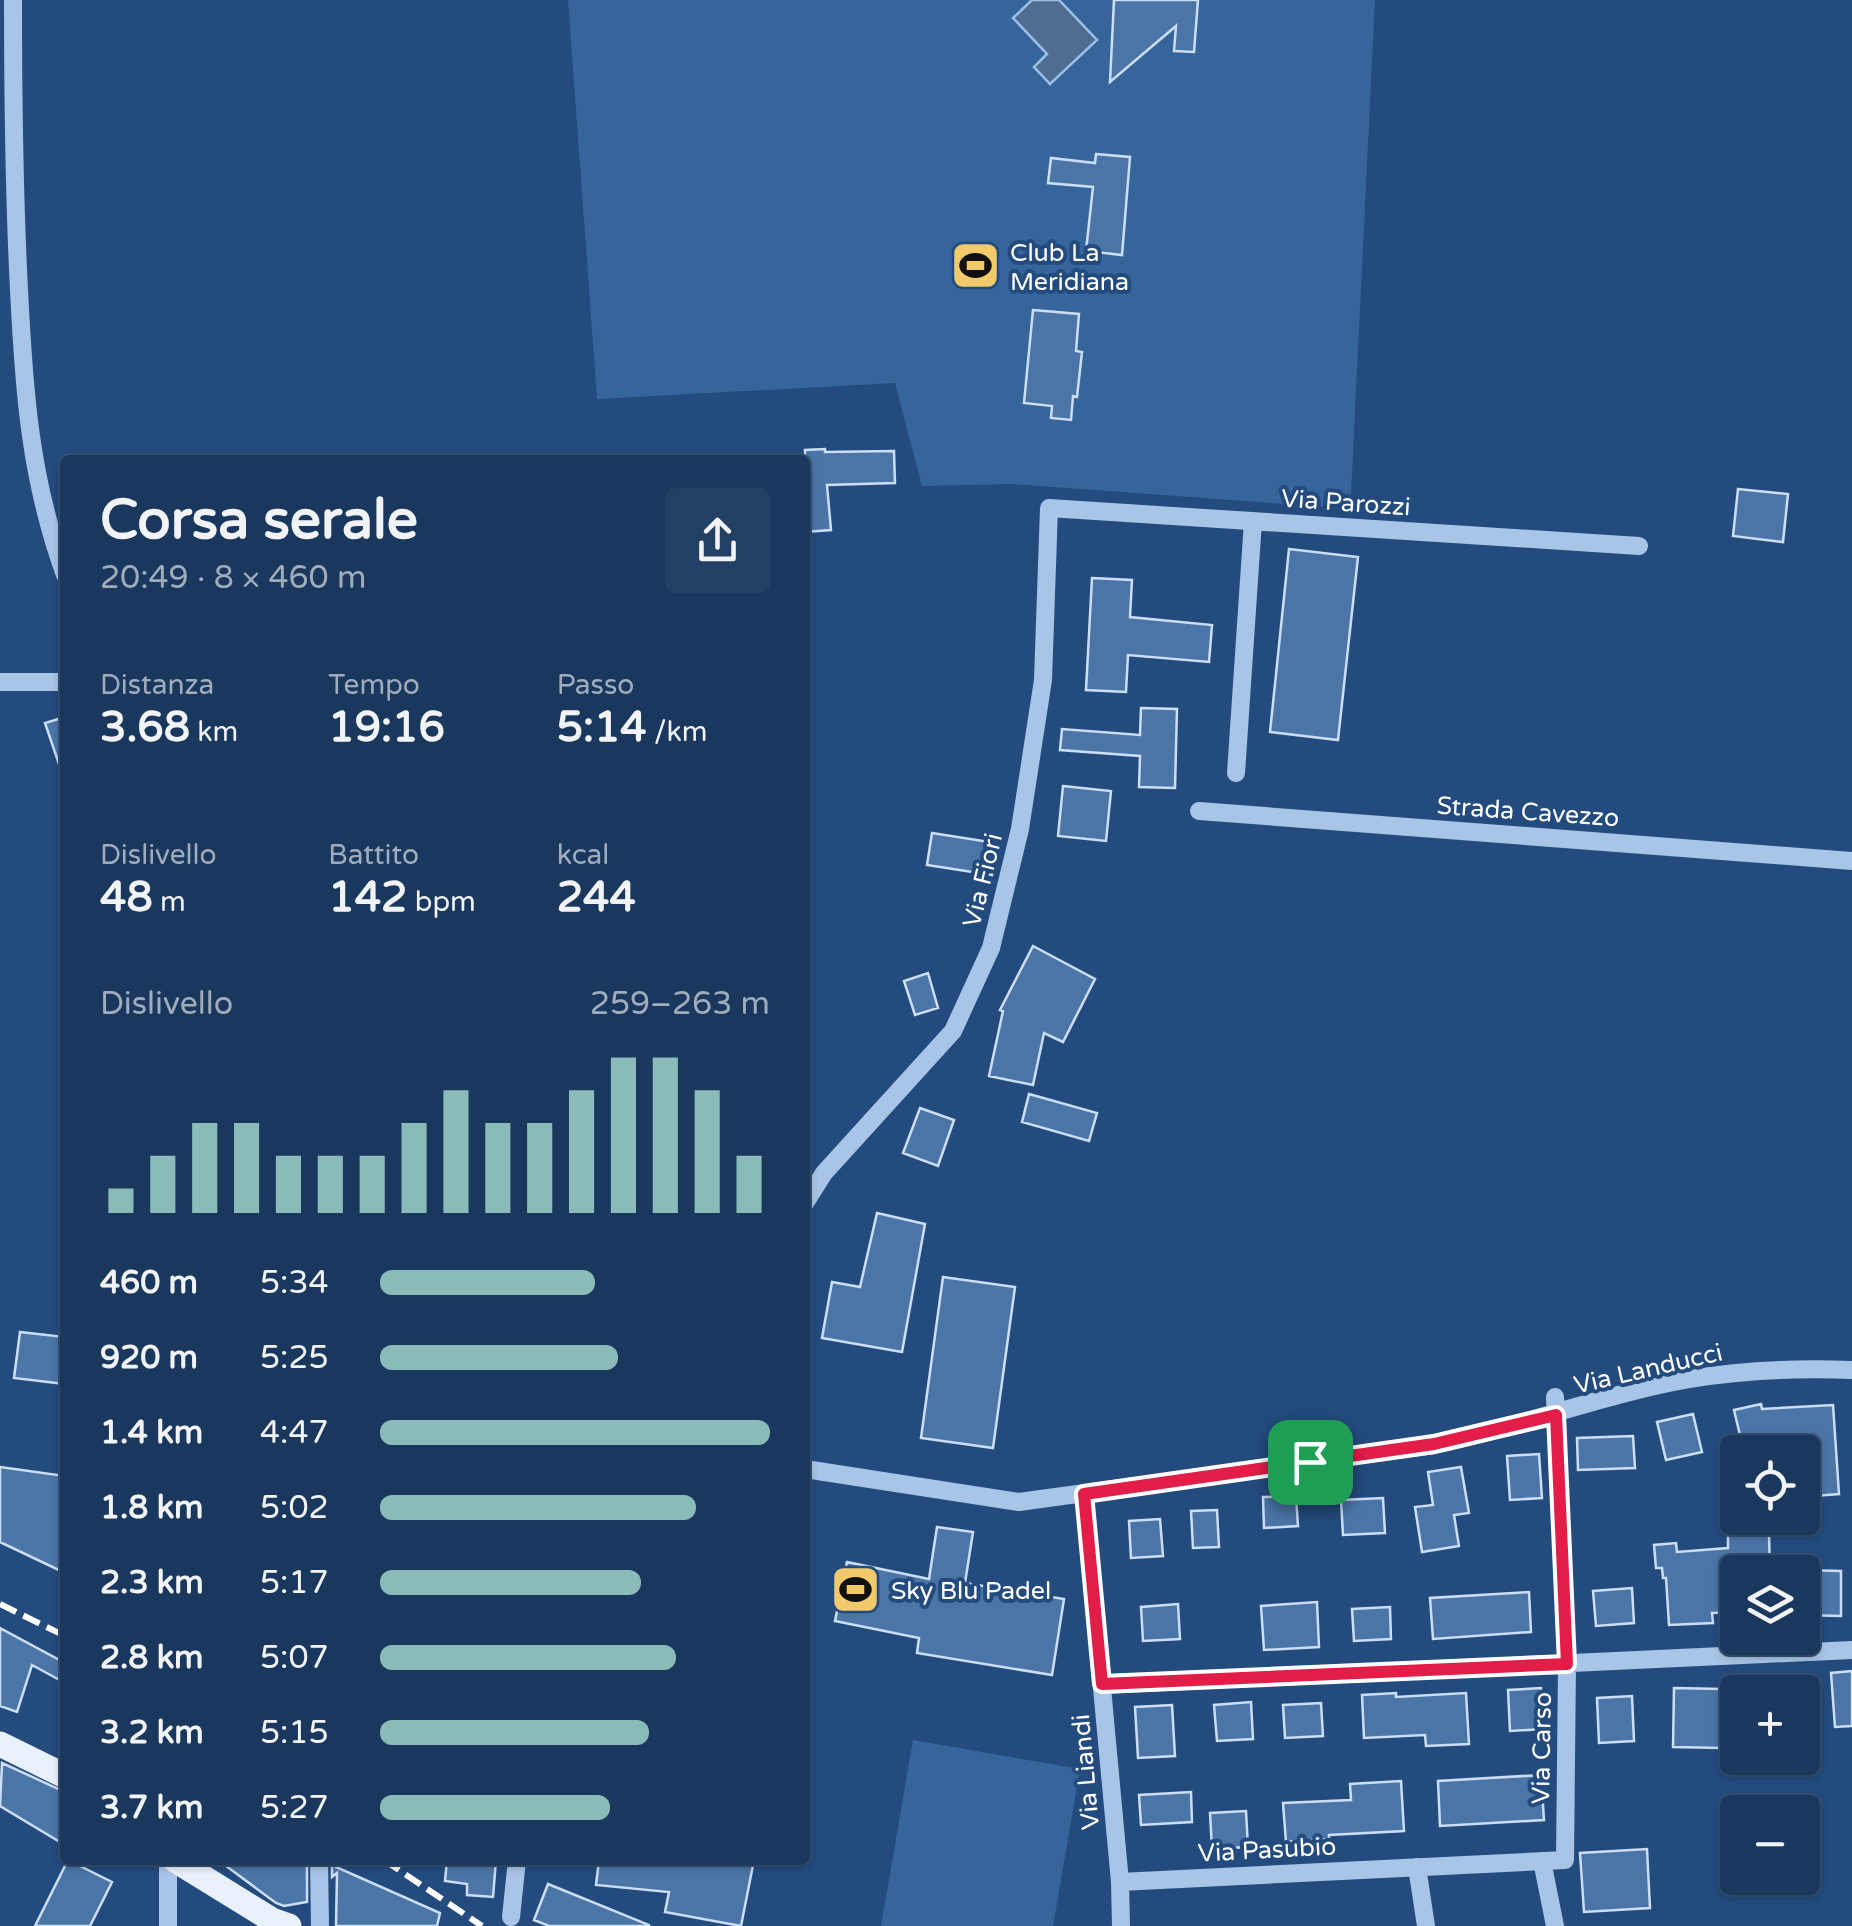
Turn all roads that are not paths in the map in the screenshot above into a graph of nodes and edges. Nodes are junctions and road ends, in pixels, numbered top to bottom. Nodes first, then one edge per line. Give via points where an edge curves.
1 (13, 0) edge
2 (1050, 508) joint
3 (1252, 521) junction
4 (1639, 546) dead end
5 (60, 558) edge
6 (0, 682) edge
7 (60, 682) edge
8 (1236, 773) dead end
9 (1199, 811) dead end
10 (1852, 861) edge
11 (810, 1195) edge
12 (1852, 1370) edge
13 (1555, 1406) junction
14 (810, 1471) edge
15 (1084, 1494) junction
16 (1852, 1650) edge
17 (1567, 1664) junction
18 (1102, 1684) junction
19 (0, 1744) edge
20 (60, 1774) edge
21 (1542, 1860) junction
22 (1564, 1860) joint
23 (172, 1865) edge
24 (180, 1865) edge
25 (320, 1865) edge
26 (516, 1865) edge
27 (1417, 1867) junction
28 (1120, 1882) junction
29 (234, 1898) junction
30 (319, 1901) junction
31 (511, 1917) dead end
32 (168, 1926) edge
33 (262, 1926) edge
34 (292, 1926) edge
35 (307, 1926) edge
36 (320, 1926) edge
37 (1121, 1926) edge
38 (1426, 1926) edge
39 (1554, 1926) edge

1 - 5 street via 14,181 28,434
2 - 3 street, Via Parozzi
2 - 11 street, Via Fiori via 1043,680 1020,829 991,948 953,1031
3 - 4 street, Via Parozzi
3 - 8 street
6 - 7 street
9 - 10 street, Strada Cavezzo
12 - 13 street, Via Landucci via 1722,1374
13 - 15 street, Via Landucci via 1434,1444
13 - 17 street, Via Carso
14 - 15 street, Via Landucci via 1019,1502
15 - 18 street, Via Liandi
16 - 17 street
17 - 18 street
17 - 22 street, Via Carso
18 - 28 street, Via Liandi
19 - 20 main road
21 - 22 street, Via Pasubio
21 - 27 street, Via Pasubio
21 - 39 street
23 - 32 street
24 - 29 main road
25 - 30 street
26 - 31 street
27 - 28 street, Via Pasubio
27 - 38 street
28 - 37 street, Via Liandi
29 - 33 main road
29 - 34 main road
30 - 34 street
30 - 36 street
34 - 35 main road

